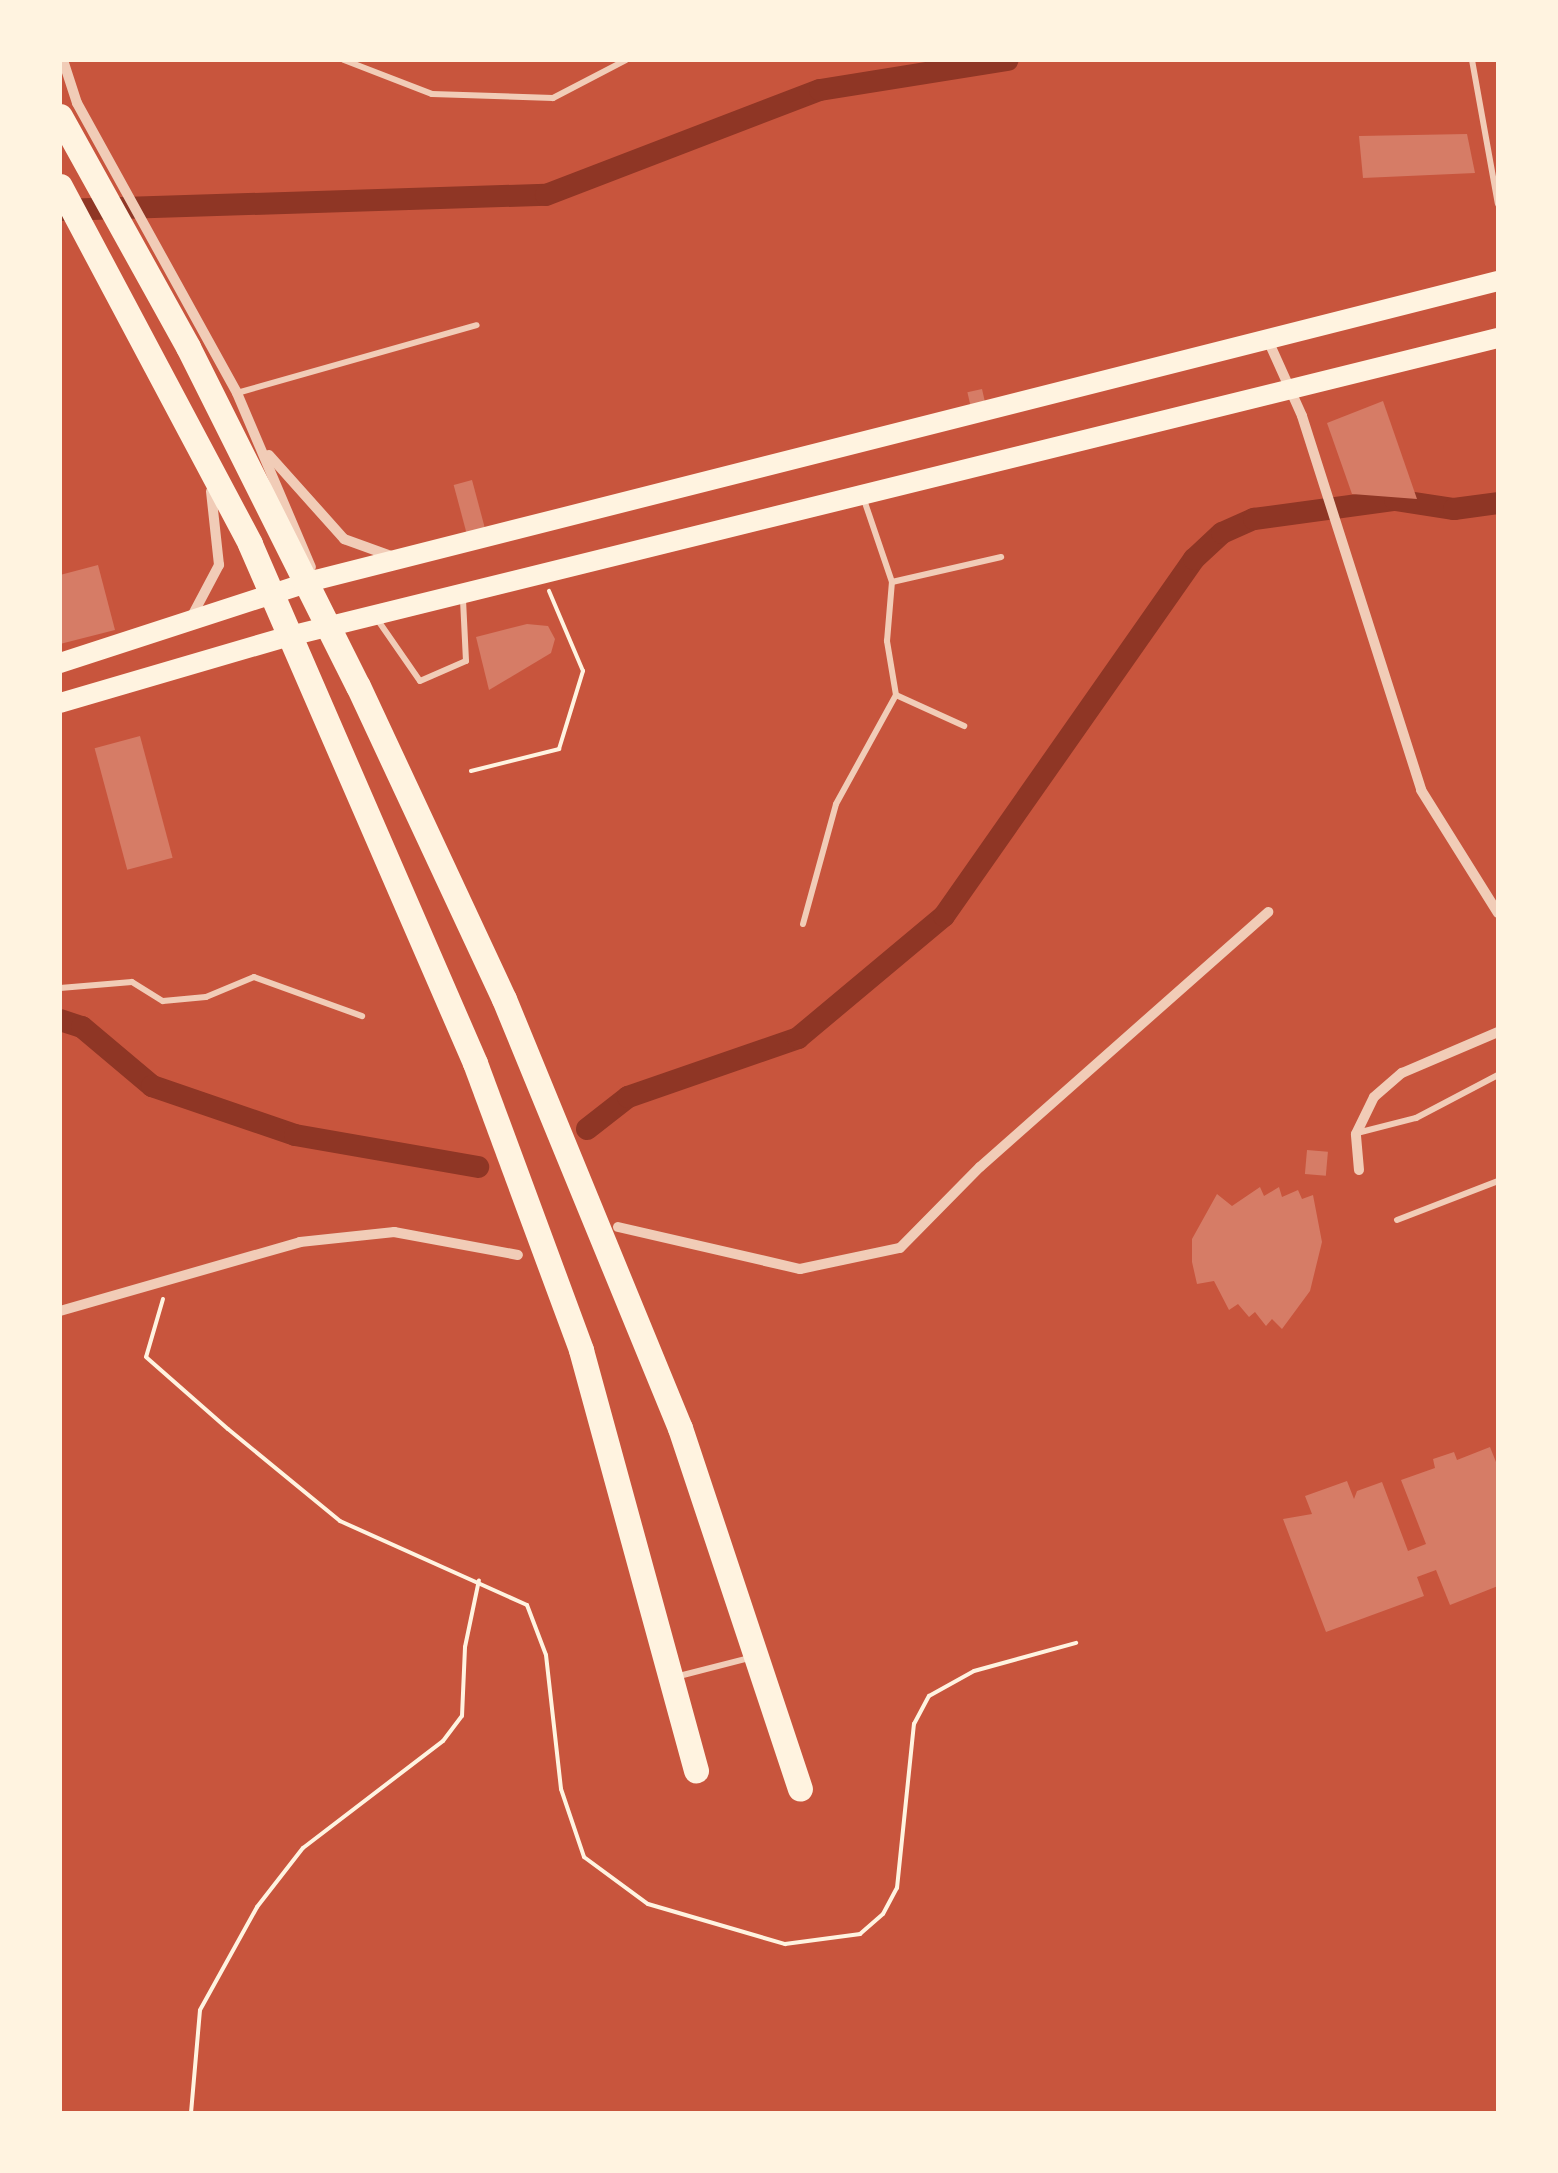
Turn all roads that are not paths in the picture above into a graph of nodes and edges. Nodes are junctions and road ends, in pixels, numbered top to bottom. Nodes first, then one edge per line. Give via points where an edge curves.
1 (63, 60) edge
2 (344, 60) edge
3 (626, 60) edge
4 (1472, 60) edge
5 (60, 85) edge
6 (69, 110) edge
7 (60, 195) edge
8 (1498, 204) edge
9 (1498, 281) edge
10 (477, 325) dead end
11 (1267, 338) junction
12 (1498, 338) edge
13 (1290, 386) junction
14 (237, 393) junction
15 (261, 445) junction
16 (205, 461) junction
17 (863, 497) junction
18 (422, 556) junction
19 (1001, 557) dead end
20 (316, 580) junction
21 (892, 582) junction
22 (267, 595) junction
23 (463, 598) junction
24 (377, 618) junction
25 (342, 625) junction
26 (172, 630) junction
27 (286, 636) junction
28 (60, 662) edge
29 (896, 695) junction
30 (60, 703) edge
31 (964, 726) dead end
32 (1268, 912) dead end
33 (1498, 913) edge
34 (803, 924) dead end
35 (60, 988) edge
36 (362, 1016) dead end
37 (1498, 1032) edge
38 (1498, 1075) edge
39 (1356, 1134) junction
40 (1359, 1170) dead end
41 (1498, 1181) edge
42 (1397, 1220) dead end
43 (618, 1226) dead end
44 (518, 1255) dead end
45 (60, 1311) edge
46 (758, 1656) junction
47 (673, 1677) junction
48 (696, 1771) dead end
49 (800, 1789) dead end

1 - 6 street
2 - 3 lane via 432,94 553,98
4 - 8 lane
5 - 6 street
6 - 14 street via 124,188
6 - 46 highway via 349,668 548,1105 680,1428
7 - 16 street
7 - 47 highway via 250,544 500,1126 581,1350
9 - 11 main road
10 - 14 lane
11 - 13 street
11 - 18 main road
12 - 13 main road
13 - 17 main road
13 - 33 street via 1380,645 1421,790
14 - 15 street
15 - 18 street via 344,539 386,556
15 - 20 street
16 - 22 street
16 - 26 street via 218,565 200,606
17 - 21 lane
17 - 23 main road
18 - 20 main road
19 - 21 lane
20 - 22 main road
20 - 25 street
21 - 29 lane via 888,641
22 - 26 main road
22 - 27 street
23 - 24 main road
23 - 24 lane via 466,661 420,681
24 - 25 main road
25 - 27 main road
26 - 28 main road
27 - 30 main road
29 - 31 lane
29 - 34 lane via 836,804
32 - 43 street via 980,1167 900,1248 800,1269
35 - 36 lane via 132,982 164,1001 206,997 254,977
37 - 39 street via 1402,1073 1374,1097
38 - 39 lane via 1416,1118
39 - 40 street
41 - 42 lane
44 - 45 street via 394,1232 300,1242
46 - 47 lane
46 - 49 highway
47 - 48 highway

